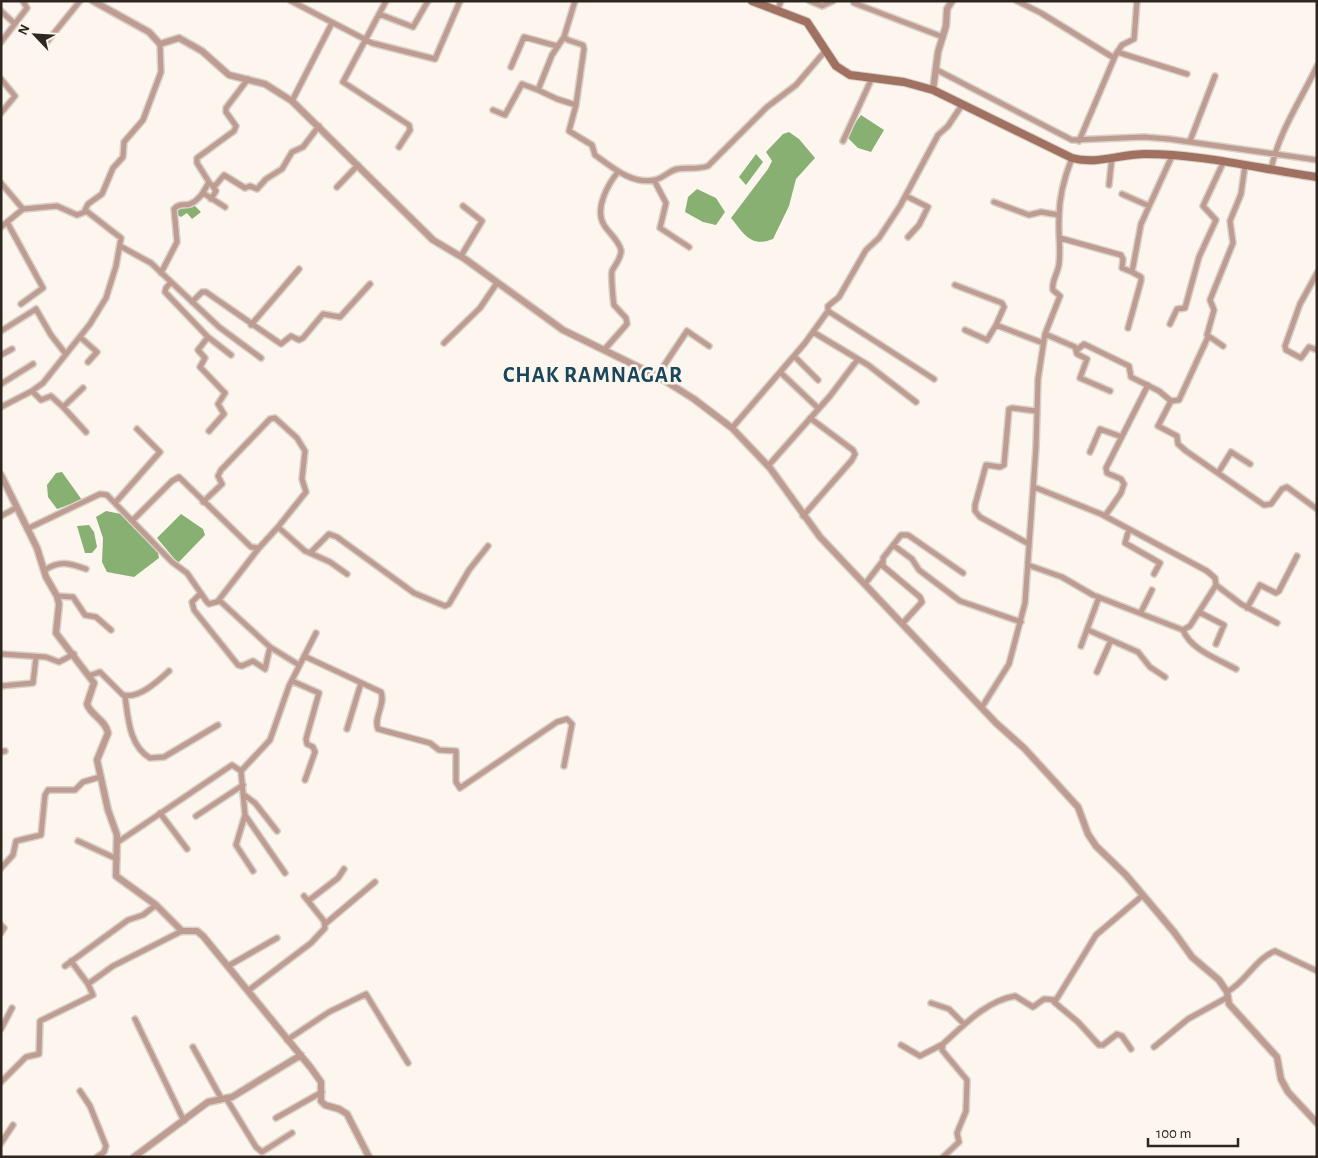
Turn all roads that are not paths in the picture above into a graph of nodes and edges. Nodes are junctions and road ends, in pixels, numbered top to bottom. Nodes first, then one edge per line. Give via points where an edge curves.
1 (23, 1) edge
2 (80, 1) edge
3 (93, 1) edge
4 (291, 1) edge
5 (386, 1) edge
6 (428, 1) edge
7 (460, 1) edge
8 (575, 1) edge
9 (752, 1) edge
10 (810, 1) edge
11 (832, 1) edge
12 (952, 1) edge
13 (1017, 1) edge
14 (1137, 1) edge
15 (853, 2) edge
16 (780, 4) edge
17 (1, 11) edge
18 (379, 14) junction
19 (15, 24) junction
20 (332, 24) junction
21 (943, 36) junction
22 (564, 37) junction
23 (364, 40) junction
24 (1, 42) edge
25 (46, 43) dead end
26 (160, 44) junction
27 (558, 46) junction
28 (826, 50) junction
29 (1118, 52) junction
30 (1114, 58) junction
31 (1317, 66) edge
32 (511, 67) dead end
33 (1187, 74) dead end
34 (1215, 76) dead end
35 (1, 78) edge
36 (872, 78) junction
37 (248, 79) junction
38 (935, 80) junction
39 (538, 90) junction
40 (292, 101) junction
41 (576, 105) junction
42 (962, 105) junction
43 (493, 110) dead end
44 (1, 113) edge
45 (319, 126) junction
46 (843, 141) dead end
47 (1079, 141) junction
48 (1190, 141) junction
49 (399, 147) dead end
50 (1172, 156) junction
51 (1274, 156) junction
52 (1112, 157) junction
53 (1072, 158) junction
54 (1317, 160) edge
55 (1222, 163) junction
56 (358, 165) junction
57 (1245, 166) junction
58 (1271, 168) junction
59 (618, 172) junction
60 (1317, 177) edge
61 (654, 180) junction
62 (209, 182) junction
63 (1, 183) edge
64 (1108, 185) dead end
65 (214, 187) junction
66 (337, 188) dead end
67 (203, 193) junction
68 (1122, 194) dead end
69 (906, 196) junction
70 (211, 199) junction
71 (994, 202) dead end
72 (463, 206) dead end
73 (1149, 206) junction
74 (225, 207) dead end
75 (23, 210) junction
76 (85, 212) junction
77 (1059, 215) junction
78 (7, 222) junction
79 (1, 227) edge
80 (908, 237) dead end
81 (1060, 238) junction
82 (120, 246) junction
83 (689, 247) dead end
84 (461, 256) junction
85 (299, 269) dead end
86 (1132, 272) junction
87 (1317, 273) edge
88 (161, 274) junction
89 (171, 282) junction
90 (497, 283) junction
91 (370, 284) dead end
92 (955, 285) dead end
93 (192, 302) junction
94 (22, 304) dead end
95 (828, 311) junction
96 (1170, 324) dead end
97 (251, 325) junction
98 (996, 325) junction
99 (1128, 328) dead end
100 (965, 330) dead end
101 (1, 331) edge
102 (813, 332) junction
103 (1045, 334) junction
104 (80, 337) junction
105 (208, 337) junction
106 (1208, 337) junction
107 (444, 343) dead end
108 (1043, 344) junction
109 (709, 346) dead end
110 (1223, 346) dead end
111 (12, 349) dead end
112 (604, 350) junction
113 (1077, 350) junction
114 (1317, 350) edge
115 (65, 353) junction
116 (1, 355) edge
117 (231, 355) dead end
118 (794, 356) junction
119 (261, 358) dead end
120 (858, 359) junction
121 (88, 362) dead end
122 (33, 364) dead end
123 (780, 372) junction
124 (657, 376) junction
125 (818, 380) dead end
126 (934, 380) dead end
127 (1, 384) edge
128 (1148, 385) junction
129 (83, 388) dead end
130 (32, 391) junction
131 (1110, 391) dead end
132 (1171, 401) junction
133 (916, 402) dead end
134 (63, 406) junction
135 (1, 407) edge
136 (818, 408) junction
137 (1036, 412) junction
138 (810, 418) junction
139 (732, 428) junction
140 (137, 429) dead end
141 (209, 431) dead end
142 (86, 432) dead end
143 (1122, 437) junction
144 (1090, 452) dead end
145 (1250, 464) dead end
146 (768, 466) junction
147 (1218, 473) junction
148 (1, 475) edge
149 (1034, 487) junction
150 (115, 502) junction
151 (203, 502) junction
152 (16, 508) junction
153 (1317, 509) edge
154 (1, 516) edge
155 (803, 516) junction
156 (1105, 516) junction
157 (132, 521) junction
158 (278, 527) junction
159 (27, 529) junction
160 (1128, 529) junction
161 (1029, 544) junction
162 (893, 545) junction
163 (488, 546) dead end
164 (259, 548) junction
165 (310, 553) junction
166 (1297, 556) dead end
167 (882, 562) junction
168 (1028, 565) junction
169 (86, 569) dead end
170 (45, 570) junction
171 (963, 573) dead end
172 (347, 574) dead end
173 (1154, 574) dead end
174 (865, 584) junction
175 (1216, 585) junction
176 (1152, 590) dead end
177 (201, 593) junction
178 (57, 596) junction
179 (1099, 597) junction
180 (218, 601) junction
181 (1247, 608) junction
182 (1141, 612) junction
183 (1199, 612) junction
184 (1021, 622) junction
185 (1277, 623) dead end
186 (902, 624) junction
187 (111, 630) dead end
188 (1088, 630) junction
189 (1183, 630) junction
190 (316, 633) dead end
191 (1111, 640) junction
192 (1216, 644) dead end
193 (1081, 646) dead end
194 (270, 647) junction
195 (1, 654) edge
196 (74, 654) junction
197 (304, 656) junction
198 (36, 657) junction
199 (299, 666) junction
200 (1236, 669) dead end
201 (169, 671) dead end
202 (1097, 672) dead end
203 (91, 675) junction
204 (1165, 677) dead end
205 (292, 681) junction
206 (361, 683) junction
207 (1, 686) edge
208 (125, 696) junction
209 (982, 706) junction
210 (218, 725) dead end
211 (347, 729) dead end
212 (564, 766) dead end
213 (241, 771) junction
214 (100, 777) junction
215 (305, 780) dead end
216 (243, 785) junction
217 (243, 794) junction
218 (160, 813) junction
219 (245, 815) junction
220 (196, 816) dead end
221 (277, 831) dead end
222 (78, 841) dead end
223 (118, 842) junction
224 (187, 849) dead end
225 (117, 859) junction
226 (1, 868) edge
227 (344, 869) dead end
228 (252, 871) dead end
229 (284, 873) dead end
230 (375, 882) dead end
231 (1142, 896) junction
232 (156, 905) junction
233 (325, 924) junction
234 (1, 925) edge
235 (182, 931) junction
236 (1, 934) edge
237 (277, 938) dead end
238 (71, 961) junction
239 (65, 966) dead end
240 (228, 966) junction
241 (1317, 971) edge
242 (88, 984) junction
243 (249, 990) junction
244 (1227, 995) junction
245 (1054, 1002) junction
246 (931, 1003) dead end
247 (12, 1008) dead end
248 (135, 1019) dead end
249 (964, 1024) junction
250 (1, 1029) edge
251 (287, 1040) junction
252 (943, 1044) junction
253 (900, 1045) dead end
254 (193, 1047) dead end
255 (1154, 1047) dead end
256 (1131, 1049) dead end
257 (301, 1055) junction
258 (408, 1063) dead end
259 (1, 1082) edge
260 (80, 1090) dead end
261 (322, 1092) junction
262 (223, 1098) junction
263 (276, 1118) dead end
264 (184, 1120) junction
265 (1317, 1123) edge
266 (13, 1125) dead end
267 (292, 1133) dead end
268 (1, 1143) edge
269 (97, 1157) edge
270 (134, 1157) edge
271 (368, 1157) edge
272 (943, 1157) edge

1 - 19 street via 27,8
2 - 25 street
3 - 26 street via 149,32
4 - 20 street
5 - 18 street
6 - 18 street via 413,27
7 - 23 street via 436,59
8 - 22 street
9 - 16 main road
10 - 11 street via 822,6
12 - 21 street via 947,9
13 - 30 street
14 - 29 street via 1134,39 1122,45
15 - 21 street
16 - 28 main road via 807,22
17 - 19 street
18 - 23 street
19 - 24 street
20 - 23 street
20 - 40 street
21 - 38 street
22 - 27 street
22 - 41 street via 584,49
23 - 49 street via 343,82 409,125 410,130
26 - 37 street via 179,38 202,51 229,75
26 - 76 street via 161,72 146,114 126,138 123,157 113,168 105,189 88,204
27 - 32 street via 524,37
27 - 39 street
28 - 36 main road via 842,70
28 - 61 street via 796,85 767,107 708,166 675,170
29 - 30 street
29 - 33 street
30 - 47 street
31 - 51 street
34 - 48 street
35 - 44 street via 15,96
36 - 38 main road via 904,82
36 - 46 street
37 - 40 street via 276,89
37 - 62 street via 226,108 236,126 234,131 197,158
38 - 42 main road
38 - 47 street via 1063,137
39 - 41 street
39 - 43 street via 522,84 505,115
40 - 45 street
41 - 59 street via 570,133 592,145 594,154
42 - 53 main road
42 - 69 street via 938,135
45 - 56 street
45 - 65 street via 303,147 292,152 282,168 257,189 245,188 224,175
47 - 48 street via 1144,137
48 - 51 street
50 - 52 main road
50 - 55 main road
50 - 73 street
51 - 54 street
51 - 58 street
52 - 53 main road via 1086,161
52 - 64 street
53 - 77 street via 1064,180
55 - 57 main road
55 - 96 street via 1203,206 1216,220 1198,257 1185,308 1177,309
56 - 66 street
56 - 84 street via 427,235
57 - 58 main road
57 - 106 street via 1241,194 1230,220 1232,243 1210,296 1214,310
58 - 60 main road
59 - 61 street
59 - 112 street via 607,186 601,216 621,250 611,276 614,305 626,318 627,324
61 - 83 street via 666,203 660,228
62 - 65 street
62 - 67 street
63 - 75 street
65 - 70 street via 216,191
67 - 70 street
67 - 88 street via 192,203 174,209 177,242
68 - 73 street
69 - 80 street via 928,207
69 - 95 street via 879,238 866,250 839,296 828,306
70 - 74 street
71 - 77 street via 1029,215 1041,212
72 - 84 street via 482,221
73 - 86 street via 1140,230
75 - 76 street via 57,206 77,215
75 - 78 street
76 - 82 street via 119,236
77 - 81 street
78 - 79 street
78 - 94 street via 43,288
81 - 86 street via 1121,255 1124,258 1122,268
81 - 103 street via 1059,268 1052,288 1060,296
82 - 88 street via 143,258
82 - 104 street via 104,304
84 - 90 street
85 - 97 street
86 - 99 street via 1141,277 1141,281
87 - 114 street via 1297,310 1285,346 1286,350 1301,358 1309,347
88 - 89 street
89 - 93 street
89 - 105 street via 165,292
90 - 107 street via 480,308
90 - 112 street via 563,330
91 - 97 street via 342,315 323,314 301,340 291,336 282,344
92 - 98 street via 1004,304
93 - 97 street via 206,292
93 - 119 street
95 - 102 street
95 - 126 street
98 - 100 street via 987,340
98 - 108 street
101 - 115 street via 36,309
102 - 118 street
102 - 120 street
103 - 108 street
103 - 113 street
104 - 115 street
104 - 121 street via 97,352
105 - 117 street
105 - 141 street via 198,350 205,358 200,367 225,394 218,406 224,414
106 - 110 street
106 - 132 street via 1179,400
108 - 137 street
109 - 124 street via 687,331
111 - 116 street
112 - 124 street
113 - 128 street via 1082,344 1087,345 1129,366 1130,376
113 - 131 street via 1077,354 1086,360 1080,378
115 - 130 street via 49,376
118 - 123 street
118 - 125 street
120 - 133 street
120 - 136 street
122 - 127 street
123 - 136 street
123 - 139 street
124 - 139 street
128 - 132 street
128 - 143 street
129 - 134 street
130 - 134 street via 41,400 50,396
130 - 135 street
132 - 147 street via 1158,426 1177,436 1178,444
134 - 142 street
136 - 138 street
137 - 149 street
137 - 161 street via 1009,409 1004,465 986,466 975,511 980,517
138 - 146 street
138 - 155 street via 855,454
139 - 146 street
140 - 150 street via 160,452
143 - 144 street via 1100,429
143 - 156 street via 1106,468 1107,473 1123,480 1124,487
145 - 147 street via 1231,452
146 - 155 street
147 - 153 street via 1264,505 1271,504 1286,487
148 - 152 street
149 - 156 street
149 - 161 street
150 - 157 street
150 - 159 street via 100,494
151 - 157 street via 179,477 175,478
151 - 158 street via 222,484 218,476 221,470 270,419 275,418 297,438 305,456 302,479 306,492
151 - 164 street via 245,542
152 - 154 street
152 - 159 street
155 - 174 street
156 - 160 street
157 - 177 street via 187,573
158 - 164 street
158 - 165 street
159 - 170 street
160 - 173 street via 1124,543 1160,563
160 - 175 street via 1207,571 1215,578
161 - 168 street
162 - 167 street
162 - 171 street via 901,535 908,535
162 - 184 street via 912,559 919,570 960,601
163 - 165 street via 446,606 414,593 333,535 325,536
164 - 180 street
165 - 172 street
166 - 181 street via 1279,591 1260,585
167 - 174 street
167 - 186 street via 884,568 922,600
168 - 179 street via 1062,577
168 - 184 street
169 - 170 street via 63,562
170 - 178 street
174 - 186 street
175 - 181 street
175 - 183 street
176 - 182 street
177 - 180 street via 209,604
177 - 194 street via 192,602 194,610 238,665 253,661 265,669
178 - 187 street via 73,597 85,615 96,618
178 - 196 street via 56,633
179 - 182 street
179 - 188 street
180 - 194 street
181 - 185 street
182 - 189 street
183 - 189 street via 1190,626
183 - 192 street via 1224,625
184 - 209 street via 1009,664
186 - 209 street
188 - 191 street
188 - 193 street
189 - 200 street via 1193,645
190 - 197 street
191 - 202 street
191 - 204 street via 1138,652 1150,667
194 - 199 street
195 - 198 street
196 - 198 street via 61,662
196 - 203 street
197 - 199 street
197 - 206 street
198 - 207 street via 33,683
199 - 205 street
201 - 208 street via 154,684
203 - 208 street via 100,672
203 - 214 street via 95,686 87,704 103,721 108,733 98,754
205 - 213 street via 270,740
205 - 215 street via 319,693 306,739 315,752
206 - 211 street
206 - 212 street via 383,694 376,724 378,729 430,743 439,750 456,750 456,782 460,788 557,722 568,719 572,724
208 - 210 street via 131,733 143,753 150,758 164,757
209 - 231 street via 1078,807 1092,840
213 - 216 street
213 - 218 street via 234,766 228,767
214 - 223 street
214 - 226 street via 83,782 72,791 48,790 41,835 16,841 13,855
216 - 217 street
216 - 220 street
217 - 219 street
217 - 221 street via 255,803
218 - 223 street
218 - 224 street
219 - 228 street via 236,845
219 - 229 street
222 - 225 street
223 - 225 street
225 - 232 street via 116,876
227 - 233 street via 338,878 306,899
230 - 233 street
231 - 244 street via 1167,923 1187,952 1219,980
231 - 245 street via 1096,935 1078,961 1062,994
232 - 235 street
232 - 238 street via 143,915 128,920
233 - 243 street via 311,943
234 - 236 street via 4,928
235 - 240 street via 197,931
235 - 242 street via 113,966
237 - 240 street
238 - 239 street
238 - 242 street
240 - 243 street
241 - 244 street via 1275,951 1262,959
242 - 259 street via 93,995 40,1021 39,1054 26,1057
243 - 251 street
244 - 255 street via 1188,1019
244 - 265 street via 1229,1004 1277,1057 1281,1079 1288,1092
245 - 249 street via 1044,999 1033,1006 1019,997 1009,997 988,1006
245 - 256 street via 1099,1046 1117,1034
246 - 249 street via 949,1009
247 - 250 street
248 - 264 street
249 - 252 street
251 - 257 street
251 - 258 street via 329,1012 366,994
252 - 253 street via 920,1056
252 - 272 street via 943,1052 967,1080 966,1111 957,1133 959,1142
254 - 262 street
257 - 261 street via 321,1082
257 - 262 street via 239,1093
260 - 269 street via 106,1146
261 - 263 street
261 - 271 street via 324,1105 347,1114
262 - 264 street via 208,1102
262 - 267 street via 262,1152
264 - 270 street
266 - 268 street

